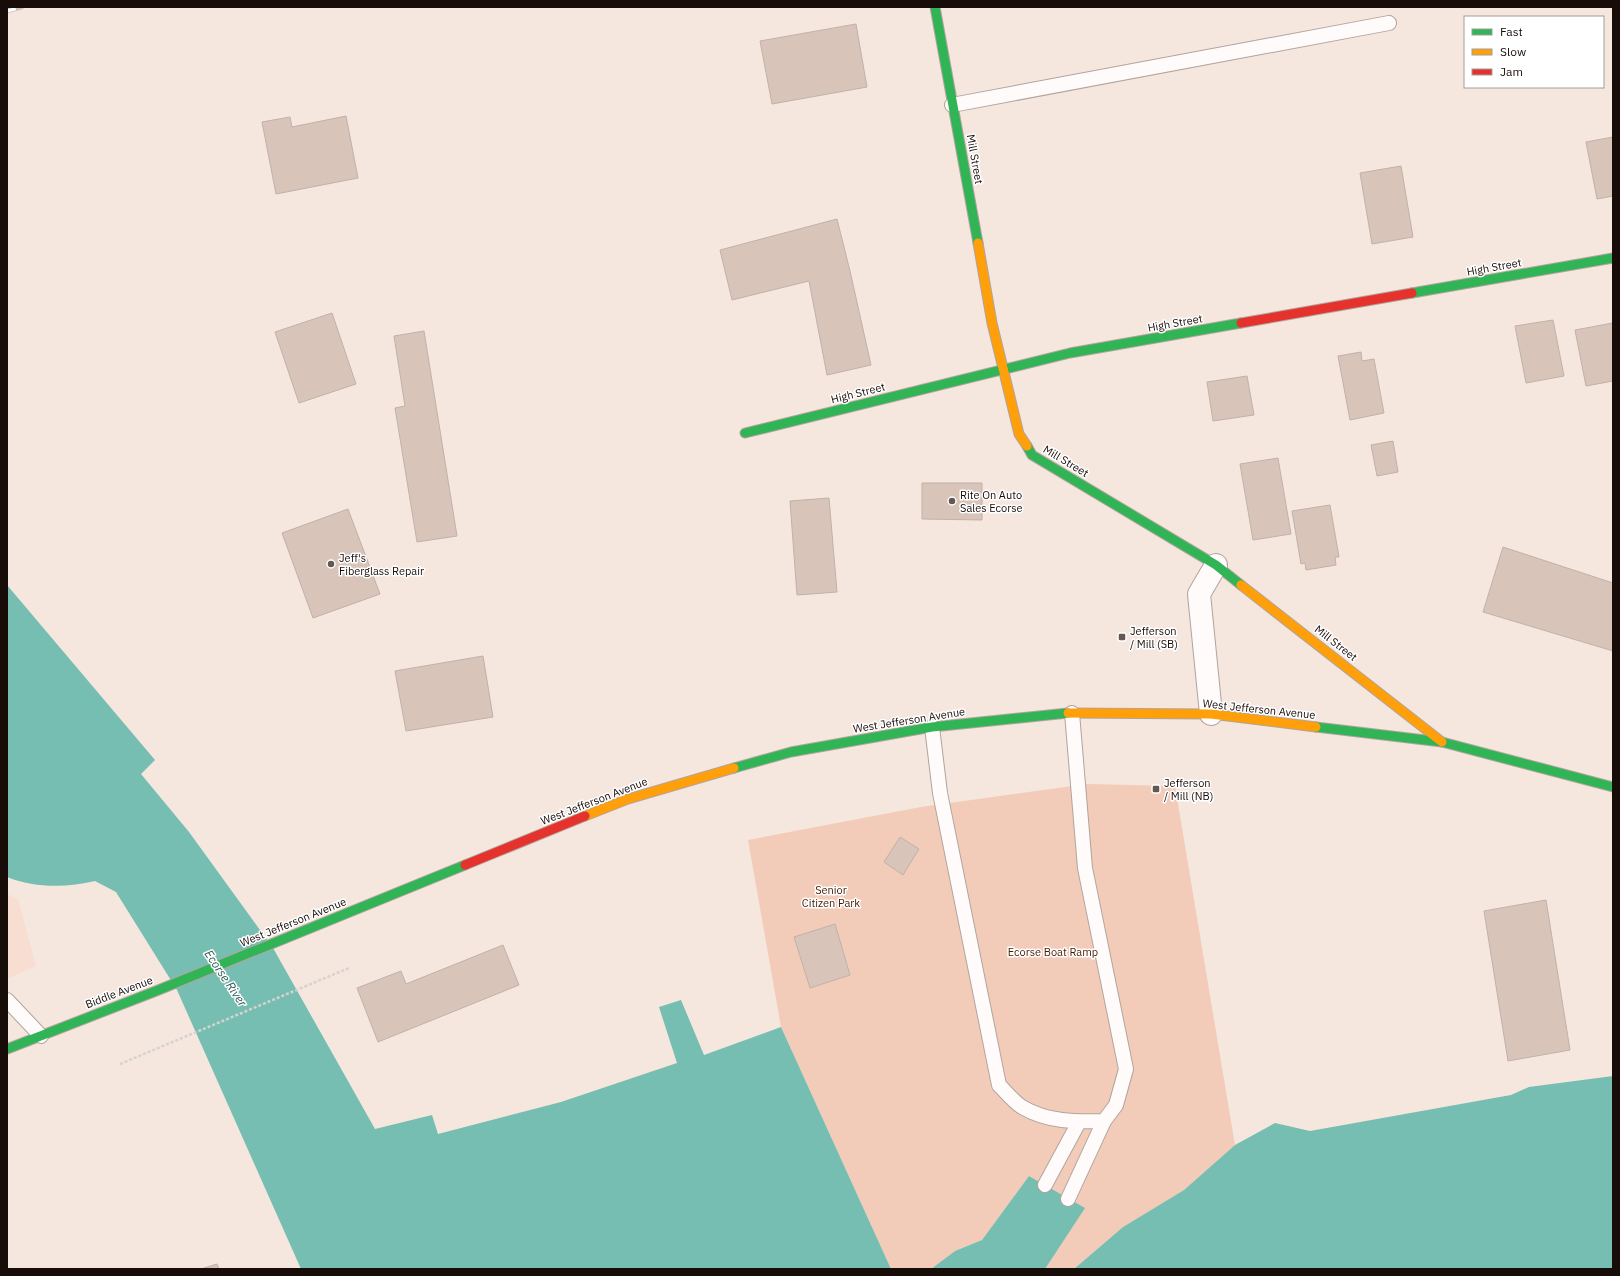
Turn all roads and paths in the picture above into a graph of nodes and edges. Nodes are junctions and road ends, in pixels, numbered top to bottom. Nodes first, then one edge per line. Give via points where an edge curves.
1 (935, 7) edge
2 (1389, 23) dead end
3 (952, 104) junction
4 (1613, 258) edge
5 (1004, 370) junction
6 (745, 433) dead end
7 (1216, 565) junction
8 (1072, 713) junction
9 (1211, 714) junction
10 (932, 727) junction
11 (1442, 742) junction
12 (1613, 787) edge
13 (239, 957) joint
14 (349, 968) dead end
15 (7, 1000) edge
16 (41, 1036) junction
17 (7, 1049) edge
18 (120, 1064) dead end
19 (1104, 1121) junction
20 (1079, 1122) junction
21 (1045, 1185) dead end
22 (1068, 1199) dead end

1 - 3 street, Mill Street
2 - 3 lane
3 - 5 street, Mill Street via 992,323
4 - 5 street, High Street via 1070,354
5 - 6 street, High Street
5 - 7 street, Mill Street via 1019,434 1032,455
7 - 9 street via 1199,594
7 - 11 street, Mill Street
8 - 9 street, West Jefferson Avenue
8 - 10 street, West Jefferson Avenue
8 - 19 lane via 1085,868 1126,1069 1116,1105
9 - 11 street, West Jefferson Avenue
10 - 13 street, West Jefferson Avenue via 791,752 628,799
10 - 20 lane via 940,793 998,1085 1022,1106 1046,1118
11 - 12 street, West Jefferson Avenue
13 - 16 street, Biddle Avenue
14 - 18 path
15 - 16 lane
16 - 17 street, Biddle Avenue
19 - 20 lane
19 - 22 lane
20 - 21 lane

